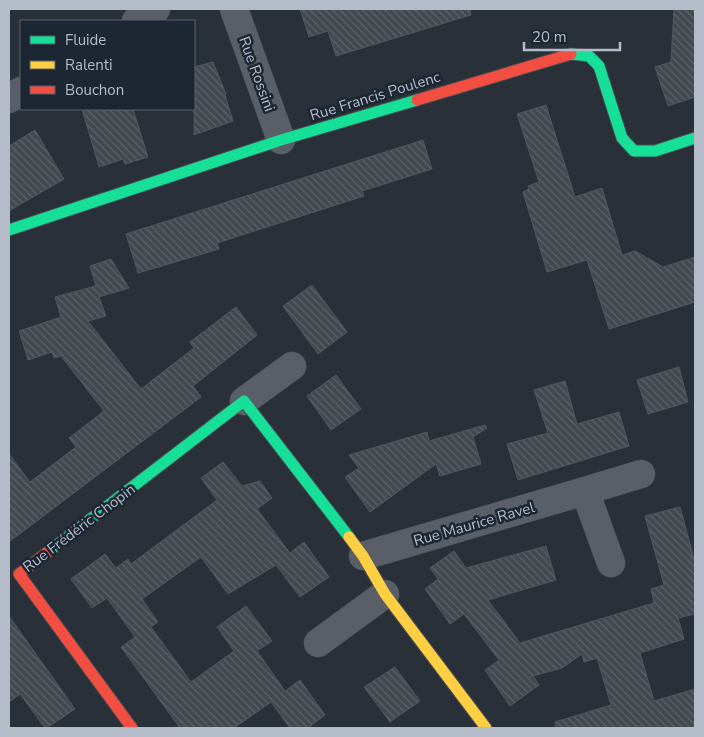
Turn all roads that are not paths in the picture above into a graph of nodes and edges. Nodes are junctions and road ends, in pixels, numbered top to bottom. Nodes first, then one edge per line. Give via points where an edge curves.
1 (156, 9) edge
2 (234, 9) edge
3 (138, 20) edge
4 (20, 92) edge
5 (9, 99) edge
6 (695, 138) edge
7 (281, 140) junction
8 (9, 230) edge
9 (292, 366) dead end
10 (244, 401) junction
11 (641, 474) dead end
12 (585, 491) junction
13 (363, 556) junction
14 (611, 563) dead end
15 (385, 594) junction
16 (318, 643) dead end
17 (132, 728) edge
18 (486, 728) edge

1 - 3 street
2 - 7 street, Rue Rossini
4 - 5 street
6 - 7 street, Rue Francis Poulenc via 655,150 634,151 622,138 599,66 589,56 570,54
7 - 8 street, Rue Francis Poulenc
9 - 10 street, Rue Frédéric Chopin
10 - 13 street
10 - 17 street, Rue Frédéric Chopin via 18,574
11 - 12 street, Rue Maurice Ravel
12 - 13 street, Rue Maurice Ravel
12 - 14 street
13 - 15 street
15 - 16 street
15 - 18 street

